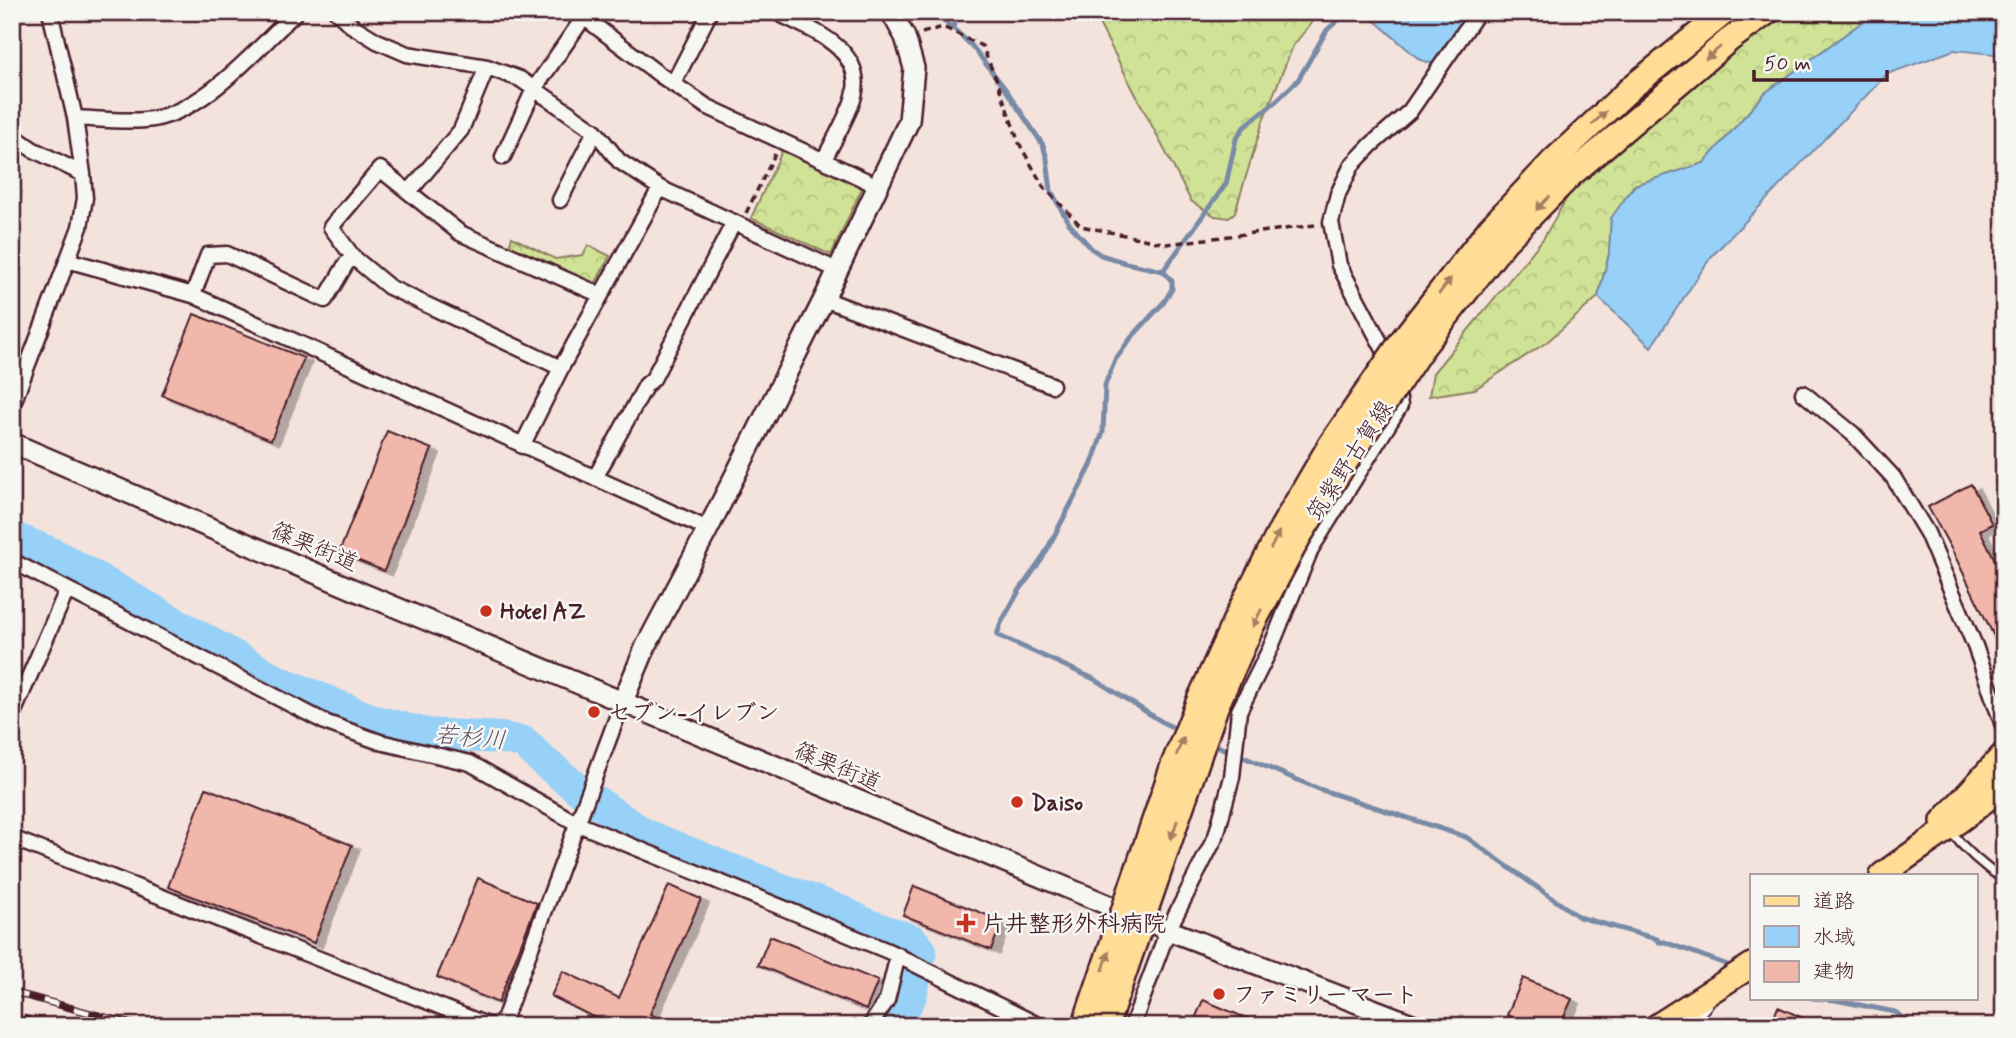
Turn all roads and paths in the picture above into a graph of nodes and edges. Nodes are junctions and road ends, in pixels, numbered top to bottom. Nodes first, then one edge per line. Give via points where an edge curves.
1 (50, 12) edge
2 (296, 12) edge
3 (337, 12) edge
4 (710, 12) edge
5 (776, 12) edge
6 (891, 12) edge
7 (1478, 12) edge
8 (1725, 12) edge
9 (1768, 12) edge
10 (580, 15) edge
11 (905, 37) junction
12 (487, 67) junction
13 (673, 84) junction
14 (534, 89) junction
15 (75, 118) junction
16 (595, 131) junction
17 (12, 135) edge
18 (781, 141) junction
19 (503, 157) dead end
20 (824, 160) junction
21 (83, 174) junction
22 (878, 186) junction
23 (660, 188) junction
24 (409, 191) junction
25 (560, 200) dead end
26 (1331, 222) junction
27 (737, 223) junction
28 (353, 257) junction
29 (67, 260) junction
30 (837, 270) junction
31 (193, 295) junction
32 (601, 295) junction
33 (824, 299) junction
34 (1411, 345) junction
35 (561, 368) junction
36 (1052, 385) dead end
37 (1802, 393) dead end
38 (12, 406) edge
39 (12, 443) edge
40 (522, 446) junction
41 (596, 478) junction
42 (708, 529) junction
43 (12, 561) edge
44 (68, 590) junction
45 (623, 701) junction
46 (12, 716) edge
47 (2004, 727) edge
48 (2004, 754) edge
49 (2004, 784) edge
50 (578, 824) junction
51 (1948, 828) junction
52 (12, 838) edge
53 (1920, 846) junction
54 (1883, 874) edge
55 (2004, 880) edge
56 (1168, 930) junction
57 (898, 956) junction
58 (1750, 966) edge
59 (1724, 983) junction
60 (12, 1013) edge
61 (498, 1025) edge
62 (60, 1026) edge
63 (870, 1026) edge
64 (1040, 1026) edge
65 (1084, 1026) edge
66 (1106, 1026) edge
67 (1132, 1026) edge
68 (1417, 1026) edge
69 (1657, 1026) edge
70 (1682, 1026) edge

1 - 15 street
2 - 15 street via 225,81 169,115 146,120
3 - 12 street via 377,41 407,54
4 - 13 street
5 - 20 street via 830,40 851,63 856,80 854,98
6 - 11 main road
7 - 26 street via 1410,111 1352,164
34 -> 8 main road, 筑紫野古賀線 via 1490,228 1553,161 1632,87
9 -> 34 main road, 筑紫野古賀線 via 1572,174
10 - 13 street
10 - 14 street
11 - 22 main road via 914,68 909,121
11 - 26 path via 943,27 982,46 1019,143 1043,186 1081,226 1167,244
12 - 14 street
12 - 24 street via 461,130
13 - 18 street via 706,106
14 - 16 street
14 - 19 street
15 - 21 street
16 - 23 street via 619,161
16 - 25 street
17 - 21 street
18 - 20 street
18 - 27 path
20 - 22 street
21 - 29 street via 80,227
22 - 30 main road
23 - 27 street
23 - 32 street
24 - 28 street via 380,169 331,227
24 - 32 street via 460,233
26 - 56 street via 1339,265 1396,372 1400,406 1311,549 1239,711 1232,776 1216,836
27 - 30 street
27 - 41 street
28 - 31 street via 325,300 227,254 208,255
28 - 35 street via 389,287
29 - 31 street
29 - 38 street
30 - 33 main road
31 - 40 street
32 - 35 street
33 - 36 street
33 - 42 main road
65 -> 34 main road, 筑紫野古賀線, bridge via 1173,765 1236,618 1330,445
34 -> 66 main road, 筑紫野古賀線, bridge via 1252,625 1216,707
35 - 40 street
37 - 47 street via 1853,434 1893,477 1927,533
39 - 45 main road, 篠栗街道
40 - 41 street
41 - 42 street
42 - 45 main road via 646,646
43 - 44 street
44 - 46 street
44 - 50 street via 327,723 380,742 470,763
45 - 50 street
45 - 56 main road, 篠栗街道
48 - 53 main road
49 - 51 main road
50 - 57 street
50 - 61 street via 505,1017
51 - 53 main road
51 - 55 lane via 1964,849
52 - 61 street via 487,1025
53 - 54 main road
56 - 67 street
56 - 68 main road, 篠栗街道
57 - 63 street via 887,1000
57 - 64 street
58 - 59 main road
59 - 69 main road
59 - 70 street
60 - 62 path

